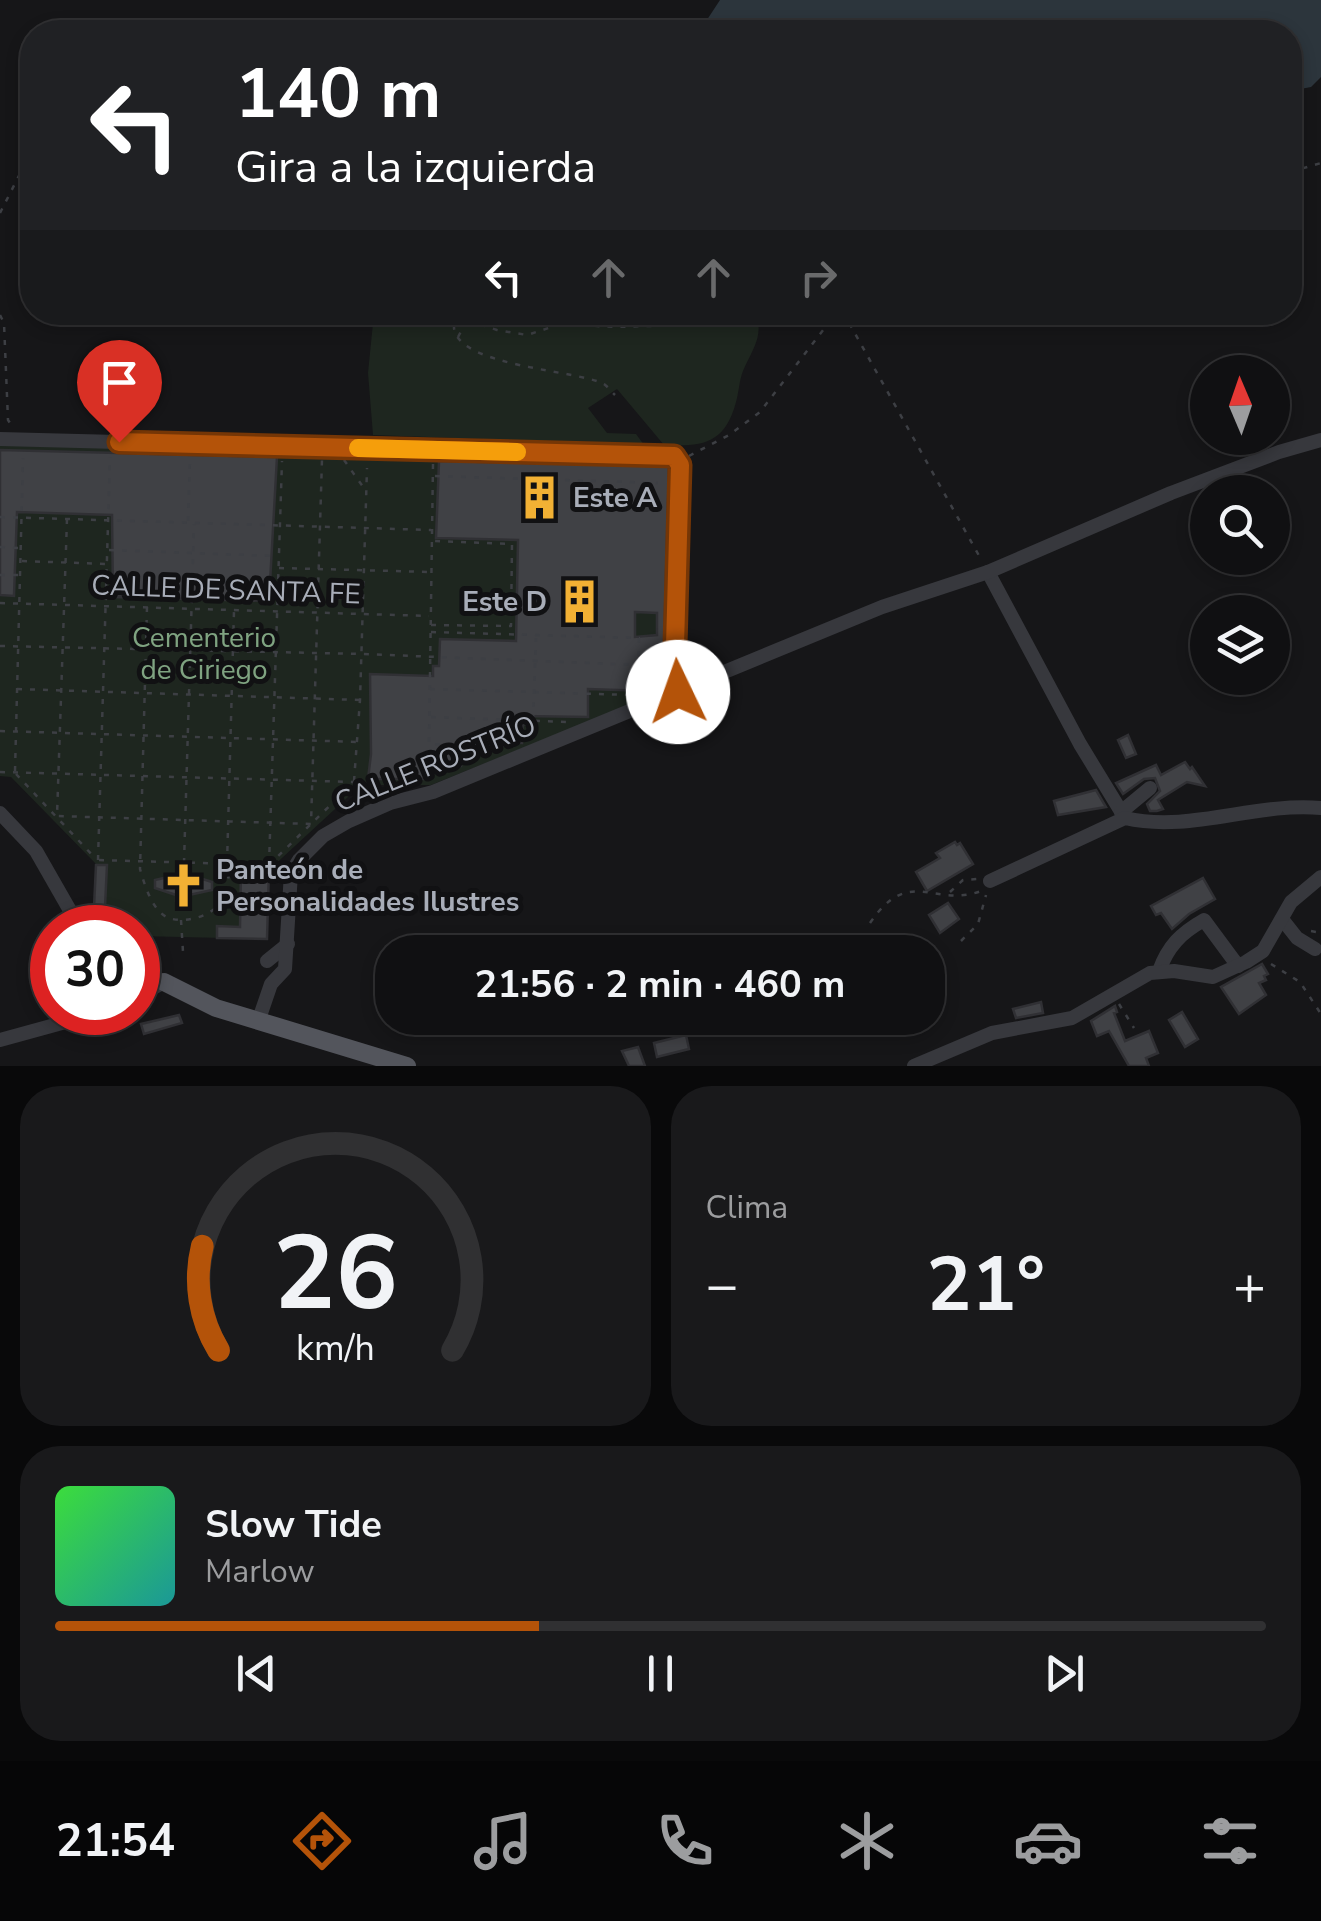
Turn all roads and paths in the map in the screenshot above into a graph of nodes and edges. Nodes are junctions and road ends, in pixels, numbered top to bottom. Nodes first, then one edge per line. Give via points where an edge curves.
1 (20, 174) edge
2 (0, 214) edge
3 (0, 315) edge
4 (454, 325) edge
5 (464, 325) edge
6 (486, 325) edge
7 (555, 325) edge
8 (581, 325) edge
9 (642, 325) joint
10 (673, 325) edge
11 (830, 325) edge
12 (847, 325) edge
13 (662, 326) joint
14 (458, 337) junction
15 (615, 395) dead end
16 (16, 428) dead end
17 (0, 440) edge
18 (1321, 440) edge
19 (110, 451) dead end
20 (282, 456) dead end
21 (23, 458) dead end
22 (190, 458) dead end
23 (332, 458) dead end
24 (342, 458) dead end
25 (434, 461) dead end
26 (687, 466) dead end
27 (367, 468) dead end
28 (433, 476) junction
29 (658, 482) dead end
30 (366, 491) junction
31 (0, 517) edge
32 (22, 518) junction
33 (66, 519) junction
34 (109, 520) junction
35 (188, 522) junction
36 (194, 523) junction
37 (278, 526) junction
38 (320, 527) junction
39 (366, 528) junction
40 (432, 530) junction
41 (432, 541) junction
42 (0, 548) edge
43 (21, 548) junction
44 (108, 550) junction
45 (192, 553) junction
46 (277, 556) junction
47 (20, 561) junction
48 (65, 563) junction
49 (108, 564) junction
50 (277, 568) junction
51 (319, 569) junction
52 (364, 570) junction
53 (432, 572) junction
54 (988, 572) junction
55 (0, 575) edge
56 (20, 576) junction
57 (107, 578) junction
58 (192, 580) junction
59 (276, 583) junction
60 (0, 602) edge
61 (19, 603) junction
62 (64, 604) junction
63 (106, 606) junction
64 (147, 607) junction
65 (191, 608) junction
66 (234, 610) junction
67 (276, 611) junction
68 (317, 612) junction
69 (362, 614) junction
70 (431, 616) junction
71 (431, 625) junction
72 (431, 632) junction
73 (536, 636) junction
74 (0, 646) edge
75 (19, 646) junction
76 (63, 647) junction
77 (105, 648) junction
78 (147, 650) junction
79 (190, 650) junction
80 (232, 650) junction
81 (275, 652) junction
82 (316, 654) junction
83 (362, 654) junction
84 (430, 659) junction
85 (535, 662) junction
86 (639, 665) junction
87 (17, 689) junction
88 (61, 690) junction
89 (430, 690) junction
90 (103, 692) junction
91 (534, 692) junction
92 (678, 692) junction
93 (145, 693) junction
94 (188, 694) junction
95 (232, 696) junction
96 (273, 697) junction
97 (314, 698) junction
98 (360, 700) junction
99 (429, 716) junction
100 (526, 721) junction
101 (533, 722) junction
102 (571, 722) dead end
103 (0, 731) edge
104 (16, 732) junction
105 (60, 733) junction
106 (102, 734) junction
107 (144, 736) junction
108 (188, 738) junction
109 (230, 738) junction
110 (272, 739) junction
111 (314, 740) junction
112 (359, 742) junction
113 (0, 772) edge
114 (15, 772) junction
115 (58, 774) junction
116 (100, 775) junction
117 (143, 777) junction
118 (186, 778) junction
119 (230, 779) junction
120 (271, 780) junction
121 (312, 782) junction
122 (354, 782) junction
123 (1150, 788) dead end
124 (1321, 808) edge
125 (0, 813) edge
126 (1123, 815) junction
127 (57, 816) junction
128 (99, 818) junction
129 (142, 819) junction
130 (185, 820) junction
131 (228, 821) junction
132 (270, 822) junction
133 (311, 824) junction
134 (98, 860) junction
135 (140, 862) junction
136 (184, 863) junction
137 (229, 864) junction
138 (268, 866) junction
139 (1321, 877) edge
140 (990, 881) joint
141 (949, 893) junction
142 (67, 905) edge
143 (182, 919) junction
144 (1282, 919) junction
145 (870, 923) dead end
146 (962, 941) dead end
147 (288, 944) junction
148 (1315, 949) dead end
149 (183, 952) dead end
150 (1262, 952) junction
151 (267, 961) dead end
152 (1238, 966) junction
153 (1159, 971) junction
154 (160, 980) edge
155 (164, 982) junction
156 (160, 984) edge
157 (1114, 994) junction
158 (1321, 1014) edge
159 (259, 1020) junction
160 (1134, 1028) dead end
161 (30, 1032) edge
162 (0, 1040) edge
163 (408, 1066) edge
164 (914, 1066) edge

1 - 2 path
3 - 16 path via 8,420
4 - 14 path
5 - 14 path
6 - 7 path via 527,335
8 - 9 path
9 - 13 path
10 - 13 path
11 - 26 path via 760,412 687,457
12 - 54 path
14 - 15 path via 509,363 602,383
17 - 92 street via 674,456 680,465
18 - 54 street via 1170,493
19 - 34 path
20 - 37 path
21 - 32 path
22 - 35 path
23 - 38 path via 322,457
24 - 30 path
25 - 28 path
27 - 30 path
28 - 29 path
28 - 40 path
30 - 39 path
31 - 32 path
32 - 33 path
32 - 43 path
33 - 34 path
33 - 48 path
34 - 35 path
34 - 44 path
35 - 36 path
36 - 37 path
36 - 45 path
37 - 38 path
37 - 46 path
38 - 39 path
38 - 51 path
39 - 40 path
39 - 52 path
40 - 41 path
41 - 53 path
41 - 71 path via 512,544 511,626
42 - 43 path
43 - 47 path
44 - 45 path
44 - 49 path
45 - 46 path
45 - 58 path
46 - 50 path
47 - 48 path
47 - 56 path
48 - 49 path
48 - 62 path
49 - 57 path
50 - 51 path
50 - 59 path
51 - 52 path
51 - 68 path
52 - 53 path
52 - 69 path
53 - 70 path
54 - 92 street, CALLE ROSTRÍO via 867,613
54 - 126 street
55 - 56 path
56 - 61 path
57 - 58 path
57 - 63 path
58 - 59 path
58 - 65 path
59 - 67 path
60 - 61 path, CALLE DE SANTA FE
61 - 62 path, CALLE DE SANTA FE
61 - 75 path
62 - 63 path, CALLE DE SANTA FE
62 - 76 path
63 - 64 path, CALLE DE SANTA FE
63 - 77 path
64 - 65 path, CALLE DE SANTA FE
64 - 78 path
65 - 66 path, CALLE DE SANTA FE
65 - 79 path
66 - 67 path, CALLE DE SANTA FE
66 - 80 path
67 - 68 path, CALLE DE SANTA FE
67 - 81 path
68 - 69 path, CALLE DE SANTA FE
68 - 82 path
69 - 70 path, CALLE DE SANTA FE
69 - 83 path
70 - 71 path
71 - 72 path
72 - 73 path
72 - 84 path
73 - 85 path
73 - 86 path via 640,638
74 - 75 path
75 - 76 path
75 - 87 path
76 - 77 path
76 - 88 path
77 - 78 path
77 - 90 path
78 - 79 path
78 - 93 path
79 - 80 path
79 - 94 path
80 - 81 path
80 - 95 path
81 - 82 path
81 - 96 path
82 - 83 path
82 - 97 path
83 - 84 path
83 - 98 path
84 - 85 path
84 - 89 path
85 - 86 path
85 - 91 path
86 - 91 path via 637,696
87 - 88 path
87 - 104 path
88 - 90 path
88 - 105 path
89 - 91 path
89 - 99 path
90 - 93 path
90 - 106 path
91 - 101 path
92 - 147 street, CALLE ROSTRÍO via 323,836 291,873
93 - 94 path
93 - 107 path
94 - 95 path
94 - 108 path
95 - 96 path
95 - 109 path
96 - 97 path
96 - 110 path
97 - 98 path
97 - 111 path
98 - 112 path
99 - 100 path
99 - 100 path via 429,744 516,746 526,742
100 - 101 path
101 - 102 path
103 - 104 path
104 - 105 path
104 - 114 path
105 - 106 path
105 - 115 path
106 - 107 path
106 - 116 path
107 - 108 path
107 - 117 path
108 - 109 path
108 - 118 path
109 - 110 path
109 - 119 path
110 - 111 path
110 - 120 path
111 - 112 path
111 - 121 path
112 - 122 path
113 - 114 path
114 - 115 path
114 - 127 path
115 - 116 path
115 - 127 path
116 - 117 path
116 - 128 path
117 - 118 path
117 - 129 path
118 - 119 path
118 - 130 path
119 - 120 path
119 - 131 path
120 - 121 path
120 - 132 path
121 - 122 path
121 - 133 path
122 - 133 path
123 - 126 street
124 - 126 street via 1162,823
125 - 142 street via 36,851
126 - 140 street
127 - 128 path
127 - 134 path
128 - 129 path
128 - 134 path
129 - 130 path
129 - 135 path
130 - 131 path
130 - 136 path
131 - 132 path
131 - 137 path
132 - 133 path
132 - 138 path
133 - 138 path
134 - 135 path
135 - 136 path
135 - 143 path via 160,913
136 - 137 path
137 - 138 path
137 - 143 path via 222,901 212,912
139 - 144 street
140 - 141 path via 970,878
141 - 145 path via 900,892
141 - 146 path via 987,888 983,914
143 - 149 path
144 - 148 street
144 - 150 street
147 - 151 street
147 - 159 street, CALLE ROSTRÍO via 285,969 271,984
150 - 152 street
150 - 158 path via 1300,982
152 - 153 street via 1213,977
152 - 153 street via 1204,920 1170,946
153 - 157 street
154 - 155 street
155 - 156 street
155 - 159 main road
157 - 160 path
157 - 164 street via 1072,1018 992,1033
159 - 163 main road
161 - 162 street

